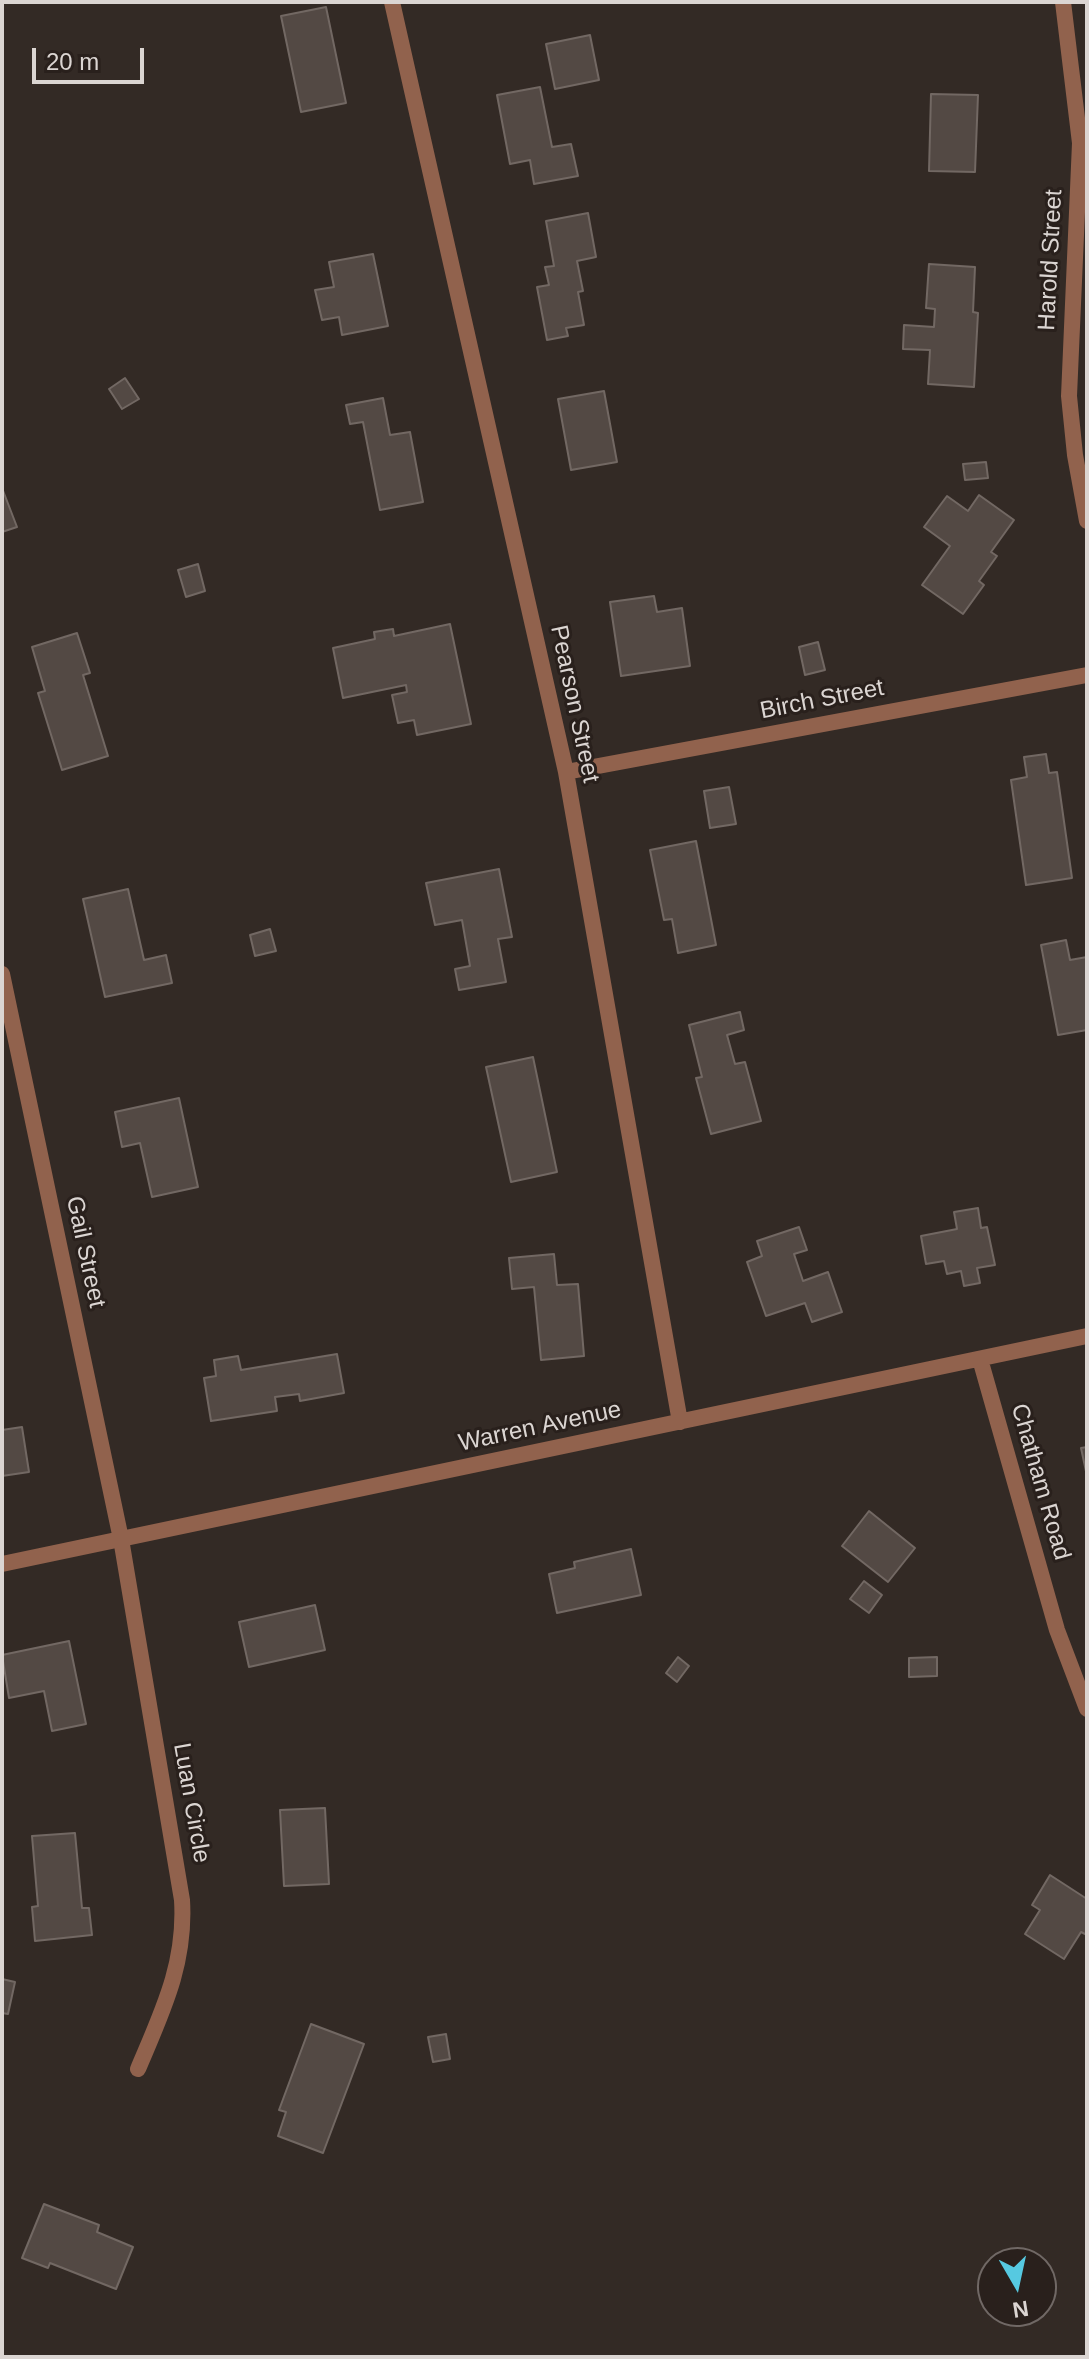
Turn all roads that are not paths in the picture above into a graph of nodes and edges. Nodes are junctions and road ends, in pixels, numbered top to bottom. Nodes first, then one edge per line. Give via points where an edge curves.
1 (392, 2) edge
2 (1063, 2) edge
3 (1087, 521) edge
4 (1087, 675) edge
5 (566, 772) junction
6 (2, 974) edge
7 (1087, 1336) edge
8 (980, 1359) junction
9 (680, 1422) junction
10 (121, 1539) junction
11 (2, 1564) edge
12 (1087, 1709) edge
13 (138, 2069) dead end

1 - 5 street, Pearson Street
2 - 3 street, Harold Street via 1080,143 1069,396
4 - 5 street, Birch Street
5 - 9 street, Pearson Street
6 - 10 street, Gail Street
7 - 8 street, Warren Avenue
8 - 9 street, Warren Avenue
8 - 12 street, Chatham Road via 1057,1630
9 - 10 street, Warren Avenue
10 - 11 street, Warren Avenue
10 - 13 street, Luan Circle via 178,1865 184,1928 172,1987

